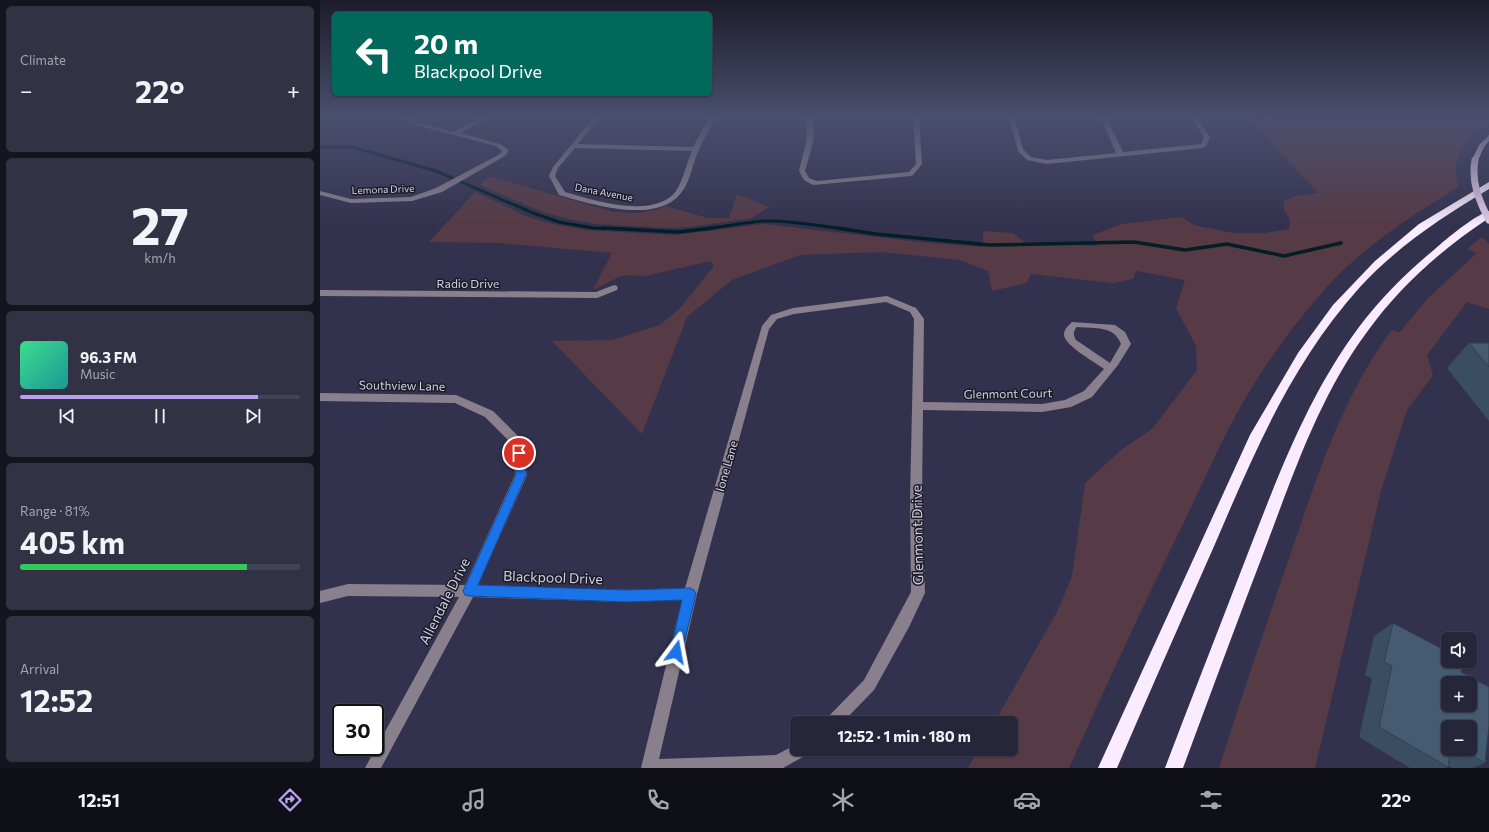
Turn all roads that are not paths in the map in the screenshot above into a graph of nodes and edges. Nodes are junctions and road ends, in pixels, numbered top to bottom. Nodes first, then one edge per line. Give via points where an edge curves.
1 (503, 154) edge
2 (567, 154) edge
3 (694, 154) edge
4 (807, 154) edge
5 (918, 154) edge
6 (1024, 154) edge
7 (1120, 154) edge
8 (1478, 154) edge
9 (1489, 185) edge
10 (320, 193) edge
11 (1489, 214) edge
12 (1489, 220) edge
13 (614, 288) dead end
14 (320, 293) edge
15 (919, 319) joint
16 (1110, 368) junction
17 (320, 398) edge
18 (917, 406) junction
19 (518, 442) joint
20 (469, 591) junction
21 (690, 594) junction
22 (320, 597) edge
23 (839, 716) edge
24 (790, 756) edge
25 (373, 768) edge
26 (649, 768) edge
27 (1107, 768) edge
28 (1174, 768) edge

1 - 10 street, Lemona Drive via 446,186 412,199 351,201
2 - 3 street, Dana Avenue via 555,168 552,176 562,193 628,208 647,208 674,196 682,185
4 - 5 street via 802,171 806,179 816,183 911,174 919,164
6 - 7 street via 1029,159 1047,162
8 - 12 main road, bridge via 1473,173 1478,199
9 - 27 highway via 1430,222 1378,263 1328,317 1304,351 1279,390 1256,435
11 - 28 highway via 1453,238 1403,282 1379,309 1332,376 1289,469
13 - 14 street, Radio Drive via 597,295
15 - 18 street, Glenmont Drive
15 - 21 street, Ione Lane via 913,310 887,299 794,311 774,317 765,328
16 - 16 street, Glenmont Court via 1126,344 1122,334 1112,327 1075,324 1070,328 1069,336 1072,342
16 - 18 street, Glenmont Court via 1088,394 1067,404 1042,408
17 - 19 street, Southview Lane via 456,399 489,414
18 - 23 street, Glenmont Drive via 918,593 869,684
19 - 20 street, Allendale Drive via 521,475
20 - 21 street, Blackpool Drive via 627,596
20 - 22 street, Blackpool Drive via 348,590
20 - 25 street, Allendale Drive
21 - 26 street, Ione Lane
24 - 26 street via 777,763

